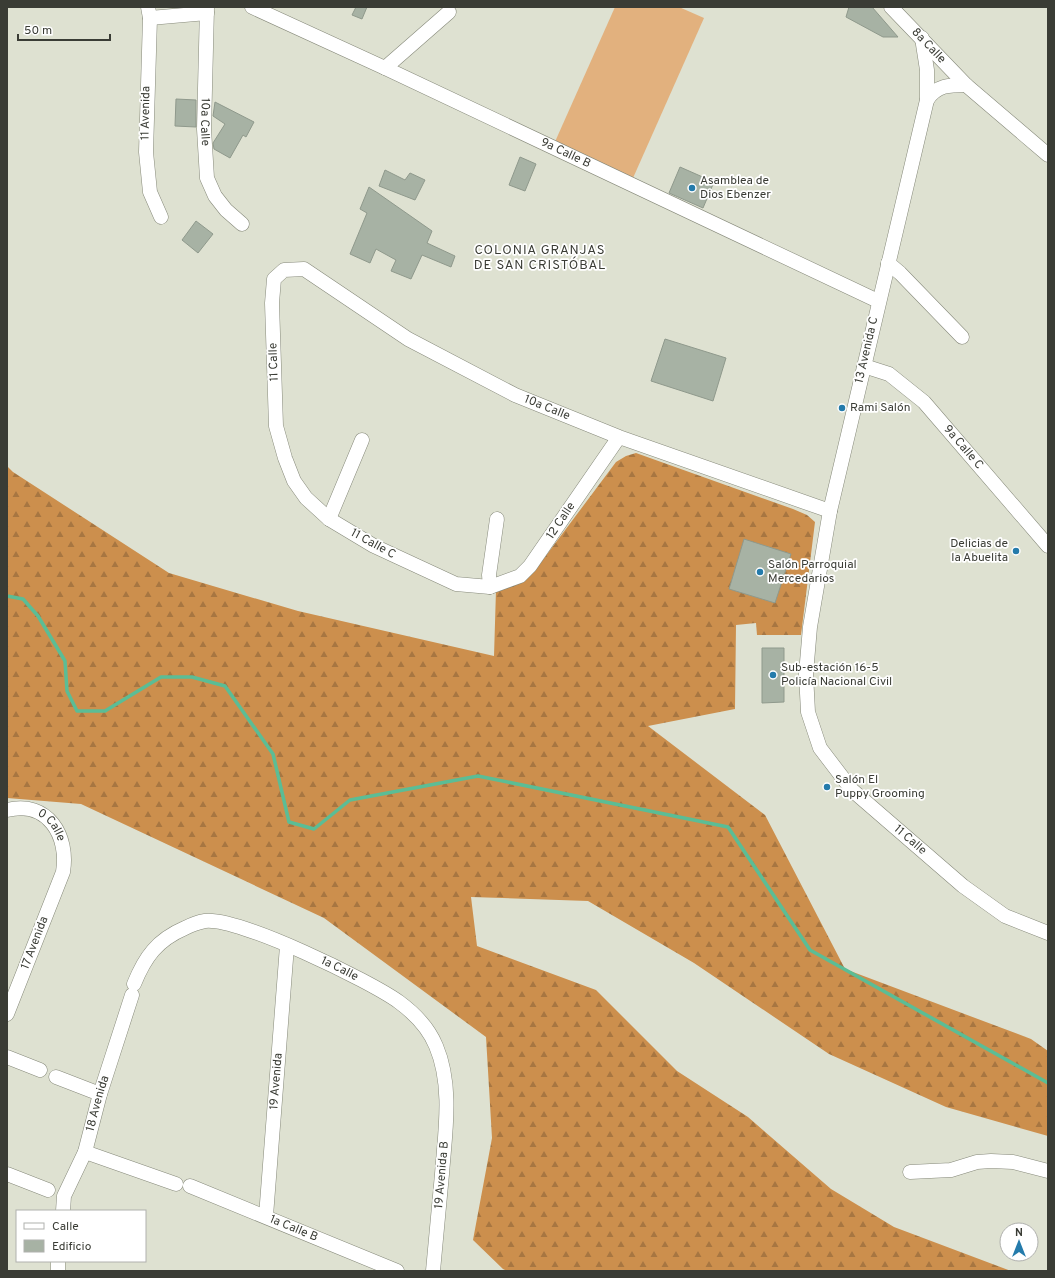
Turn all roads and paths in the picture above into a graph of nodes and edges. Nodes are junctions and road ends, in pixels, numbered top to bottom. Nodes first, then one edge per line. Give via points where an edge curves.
1 (252, 7) edge
2 (891, 7) edge
3 (207, 10) edge
4 (449, 12) dead end
5 (149, 13) edge
6 (922, 38) junction
7 (385, 68) junction
8 (966, 85) junction
9 (926, 100) junction
10 (1048, 155) edge
11 (161, 217) dead end
12 (242, 224) dead end
13 (888, 263) junction
14 (284, 270) joint
15 (878, 301) junction
16 (962, 337) dead end
17 (864, 366) junction
18 (619, 437) junction
19 (362, 440) dead end
20 (285, 458) joint
21 (830, 511) junction
22 (330, 519) junction
23 (497, 519) dead end
24 (1048, 546) edge
25 (490, 587) junction
26 (808, 712) joint
27 (7, 810) edge
28 (63, 872) joint
29 (188, 926) joint
30 (1048, 933) edge
31 (287, 946) junction
32 (7, 1014) edge
33 (7, 1057) edge
34 (40, 1070) dead end
35 (56, 1077) dead end
36 (444, 1080) joint
37 (100, 1094) junction
38 (85, 1152) junction
39 (1048, 1171) edge
40 (910, 1172) dead end
41 (7, 1174) edge
42 (48, 1190) dead end
43 (62, 1210) edge
44 (266, 1216) junction
45 (393, 1270) edge
46 (433, 1271) edge

1 - 7 street, 9a Calle B
2 - 6 street, 8a Calle
3 - 5 street
3 - 12 street, 10a Calle via 204,129 207,178 215,196
4 - 7 street
5 - 11 street, 11 Avenida via 146,152 150,192
6 - 8 street, 8a Calle
6 - 9 street, 13 Avenida C via 927,70
7 - 15 street, 9a Calle B
8 - 9 street via 949,84 933,91
8 - 10 street, 8a Calle
9 - 13 street, 13 Avenida C
13 - 15 street, 13 Avenida C
13 - 16 street
14 - 18 street, 10a Calle via 304,268 408,339 515,395
14 - 20 street, 11 Calle via 274,279 272,303 276,426
15 - 17 street, 13 Avenida C
17 - 21 street, 13 Avenida C
17 - 24 street, 9a Calle C via 889,374 924,402
18 - 21 street, 10a Calle
18 - 25 street, 12 Calle via 530,566 520,576
19 - 22 street
20 - 22 street, 11 Calle C via 294,482 306,498
21 - 26 street, 13 Avenida C via 810,627 806,674
22 - 25 street, 11 Calle C via 374,546 456,584
23 - 25 street via 489,575
26 - 30 street, 11 Calle via 820,748 852,790 963,886 1005,916
27 - 28 street, 0 Calle via 30,808 51,821 59,831 63,843
28 - 32 street, 17 Avenida
29 - 31 street, 1a Calle via 205,921 226,923
29 - 37 street, 18 Avenida via 170,934 154,948 142,965
31 - 36 street, 1a Calle via 352,975 399,1002 426,1028 441,1057
31 - 44 street, 19 Avenida
33 - 34 street
35 - 37 street
36 - 46 street, 19 Avenida B via 447,1112
37 - 38 street, 18 Avenida
38 - 43 street, 18 Avenida via 64,1196
38 - 44 street, 1a Calle B
39 - 40 street via 1014,1162 991,1161 977,1162 951,1170
41 - 42 street
44 - 45 street, 1a Calle B

